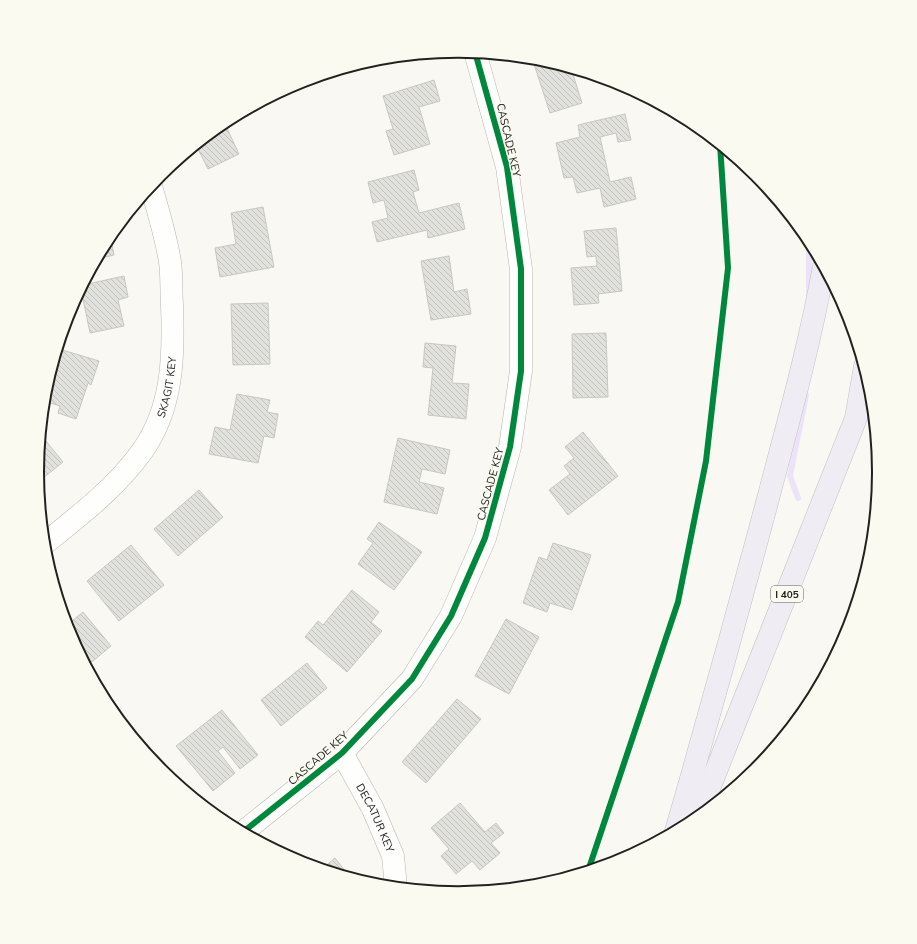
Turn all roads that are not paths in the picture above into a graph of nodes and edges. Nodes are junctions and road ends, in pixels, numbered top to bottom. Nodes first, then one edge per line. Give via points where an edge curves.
1 (477, 58) edge
2 (153, 192) edge
3 (822, 275) edge
4 (863, 380) edge
5 (50, 539) edge
6 (342, 753) junction
7 (701, 808) edge
8 (678, 824) edge
9 (247, 829) edge
10 (395, 882) edge

1 - 6 street, CASCADE KEY via 507,167 521,269 521,371 510,447 486,538 451,616 412,679
2 - 5 street, SKAGIT KEY via 170,264 173,342 170,386 160,418 144,449 123,476
3 - 8 highway via 813,325 727,655
4 - 7 highway, I 405 via 856,418
6 - 9 street, CASCADE KEY
6 - 10 street, DECATUR KEY via 374,809 393,856

